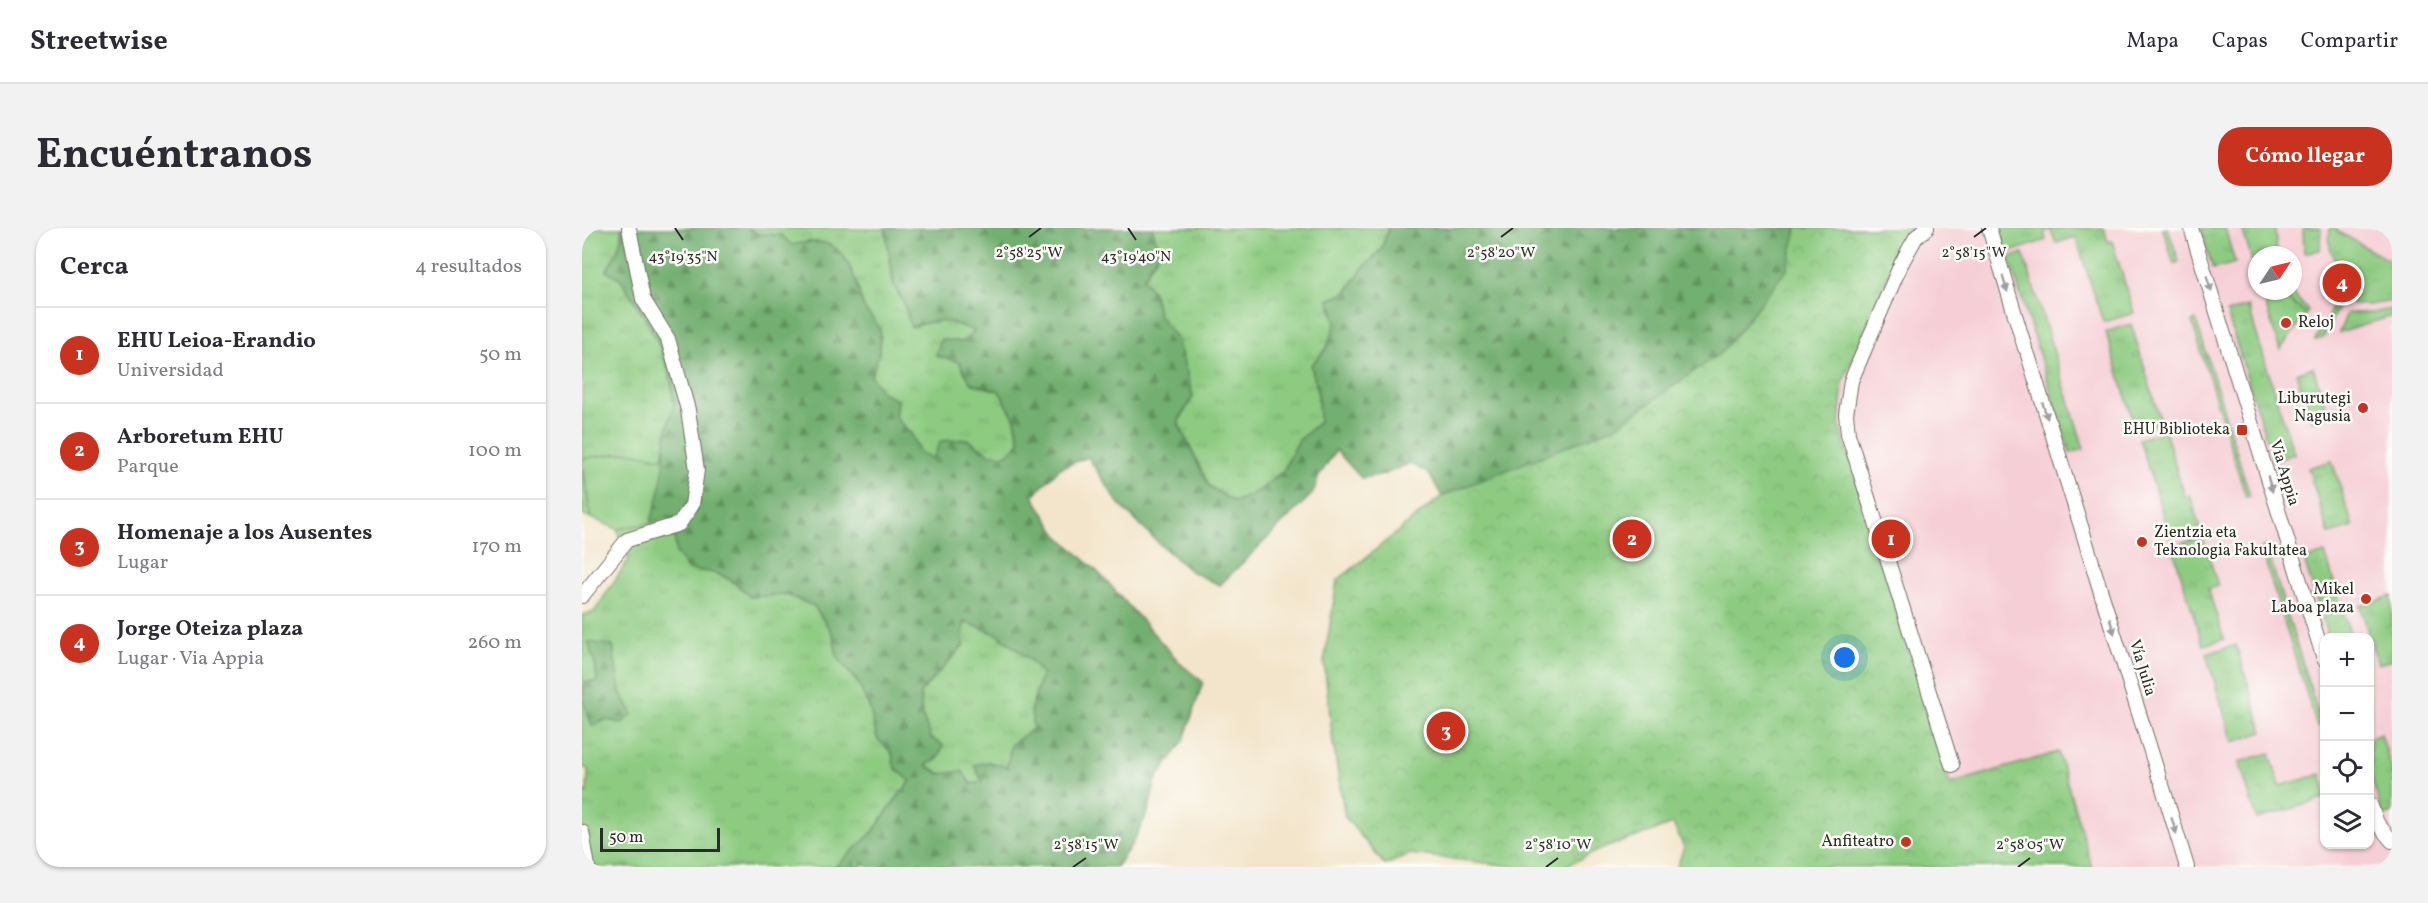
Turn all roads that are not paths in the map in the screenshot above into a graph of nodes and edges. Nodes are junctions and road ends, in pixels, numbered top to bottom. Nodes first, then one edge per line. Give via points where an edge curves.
1 (1927, 228) edge
2 (1989, 228) edge
3 (2192, 228) edge
4 (630, 231) edge
5 (582, 596) edge
6 (2320, 643) edge
7 (1952, 765) dead end
8 (2374, 815) edge
9 (582, 832) edge
10 (2392, 841) edge
11 (588, 867) edge
12 (2187, 867) edge

1 - 7 street via 1916,237 1901,264 1851,381 1846,414 1848,434
2 -> 12 street, Vía Julia
3 -> 6 street, Via Appia
4 - 5 street via 643,299 668,339 688,410 697,470 692,505 679,524 627,540
8 - 10 street
9 - 11 street

